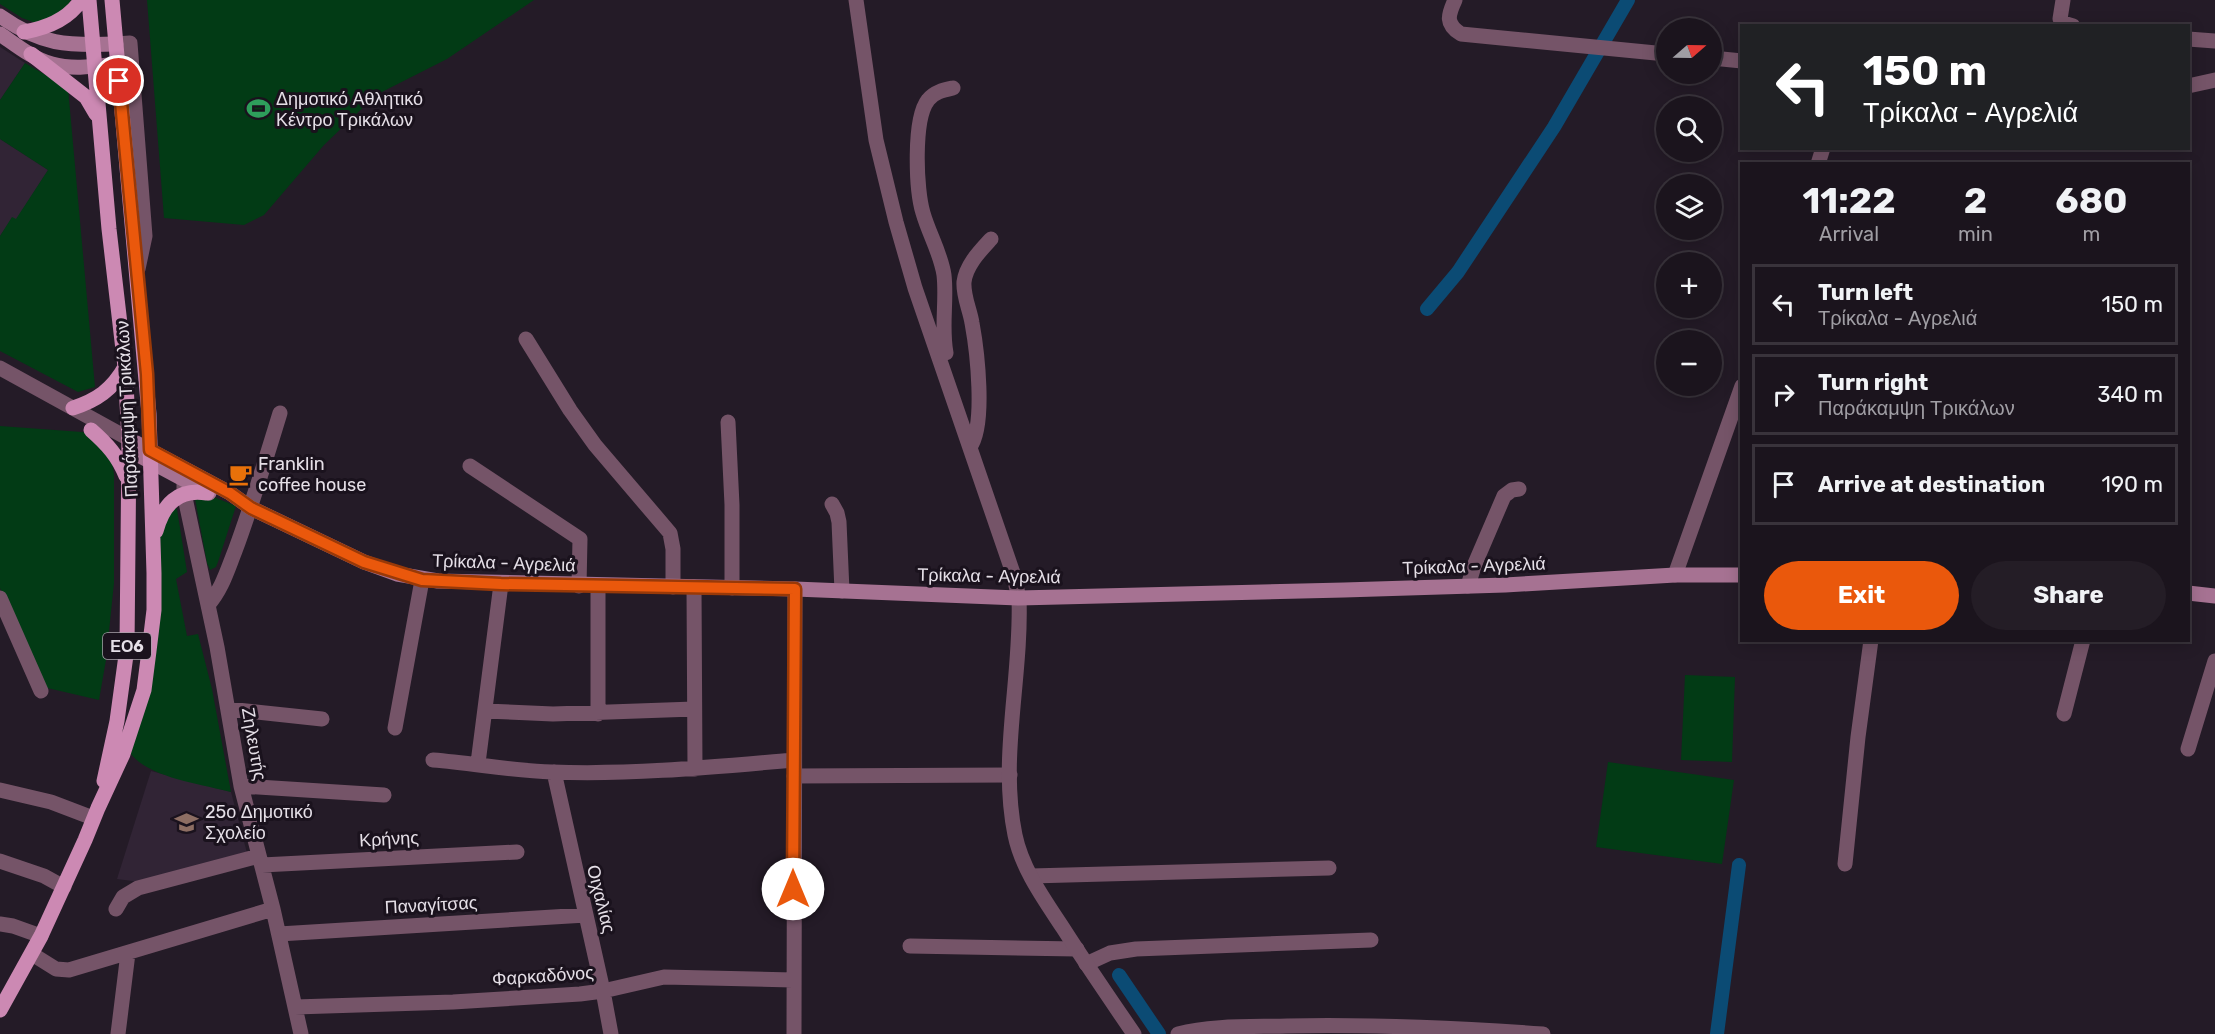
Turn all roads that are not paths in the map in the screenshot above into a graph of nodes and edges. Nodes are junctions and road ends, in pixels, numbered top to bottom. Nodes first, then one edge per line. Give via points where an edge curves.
1 (81, 0) edge
2 (89, 0) edge
3 (112, 0) edge
4 (856, 0) edge
5 (1455, 0) edge
6 (2063, 0) edge
7 (0, 16) edge
8 (2066, 24) edge
9 (24, 32) junction
10 (0, 34) edge
11 (2190, 39) edge
12 (2215, 41) edge
13 (116, 44) junction
14 (93, 45) junction
15 (1656, 53) edge
16 (31, 54) junction
17 (1722, 59) edge
18 (1740, 61) edge
19 (125, 64) junction
20 (95, 66) junction
21 (2215, 80) edge
22 (2190, 86) edge
23 (952, 88) dead end
24 (99, 122) junction
25 (991, 239) dead end
26 (526, 339) dead end
27 (125, 367) junction
28 (6, 371) edge
29 (948, 383) junction
30 (1740, 392) edge
31 (73, 408) junction
32 (280, 413) dead end
33 (728, 422) dead end
34 (91, 430) junction
35 (129, 444) junction
36 (970, 447) junction
37 (151, 456) junction
38 (470, 466) dead end
39 (128, 482) junction
40 (184, 487) junction
41 (1520, 489) dead end
42 (832, 504) dead end
43 (251, 508) junction
44 (153, 542) junction
45 (1675, 575) junction
46 (1740, 575) edge
47 (422, 580) junction
48 (501, 584) junction
49 (579, 586) junction
50 (598, 586) junction
51 (1468, 586) junction
52 (673, 587) junction
53 (694, 587) junction
54 (732, 588) junction
55 (795, 589) junction
56 (842, 591) junction
57 (2190, 592) edge
58 (2215, 596) edge
59 (0, 598) edge
60 (1019, 598) junction
61 (208, 605) junction
62 (1871, 642) edge
63 (2082, 642) edge
64 (2215, 661) edge
65 (41, 691) dead end
66 (228, 709) junction
67 (694, 709) junction
68 (485, 711) junction
69 (598, 714) junction
70 (2064, 714) dead end
71 (322, 719) dead end
72 (395, 728) dead end
73 (2188, 749) dead end
74 (434, 760) dead end
75 (478, 763) junction
76 (794, 768) junction
77 (694, 769) junction
78 (554, 772) junction
79 (1010, 775) junction
80 (241, 786) junction
81 (0, 790) edge
82 (384, 795) dead end
83 (95, 813) junction
84 (517, 852) dead end
85 (260, 860) junction
86 (0, 861) edge
87 (1845, 864) dead end
88 (1329, 868) dead end
89 (1031, 876) junction
90 (64, 887) junction
91 (116, 909) dead end
92 (273, 909) junction
93 (586, 915) junction
94 (0, 924) edge
95 (279, 934) junction
96 (42, 936) junction
97 (1371, 940) dead end
98 (910, 946) dead end
99 (1077, 949) junction
100 (128, 953) junction
101 (32, 954) junction
102 (1086, 964) junction
103 (793, 980) junction
104 (603, 991) junction
105 (295, 1007) junction
106 (0, 1010) edge
107 (1183, 1032) edge
108 (118, 1034) edge
109 (301, 1034) edge
110 (611, 1034) edge
111 (794, 1034) edge
112 (1134, 1034) edge
113 (1543, 1034) edge

1 - 9 main road via 57,22
2 - 14 main road, Παράκαμψη Τρικάλων / ΕΟ6
3 - 13 main road, Παράκαμψη Τρικάλων / ΕΟ6
4 - 29 street via 886,185
5 - 15 street via 1449,21 1452,29 1461,34
6 - 8 street via 2060,19
7 - 9 main road
9 - 14 main road via 65,44
10 - 16 main road
11 - 12 street
13 - 14 main road
13 - 19 main road, Παράκαμψη Τρικάλων / ΕΟ6
14 - 20 main road, Παράκαμψη Τρικάλων / ΕΟ6
16 - 20 main road via 62,67
16 - 24 main road via 86,97
17 - 18 street
19 - 20 main road
19 - 37 main road, Παράκαμψη Τρικάλων / ΕΟ6
20 - 24 main road, Παράκαμψη Τρικάλων / ΕΟ6
21 - 22 street
23 - 29 street via 926,101 917,167 921,205 944,275 943,335
24 - 27 main road, Παράκαμψη Τρικάλων / ΕΟ6
25 - 36 street via 974,258 964,281 980,383
26 - 52 street via 595,445 669,533
27 - 31 main road via 107,392
27 - 35 main road, Παράκαμψη Τρικάλων / ΕΟ6
28 - 31 street
28 - 34 street via 33,399
29 - 36 street
30 - 45 street
31 - 35 street
32 - 43 street
33 - 54 street
34 - 35 street
34 - 39 main road via 109,446
35 - 37 main road
35 - 39 main road, Παράκαμψη Τρικάλων / ΕΟ6
36 - 60 street
37 - 40 main road
37 - 43 main road, Τρίκαλα - Αγρελιά via 230,493
37 - 44 main road, Παράκαμψη Τρικάλων / ΕΟ6
38 - 49 street via 580,539
39 - 83 main road, Παράκαμψη Τρικάλων / ΕΟ6 via 127,648 117,721
40 - 43 main road, Τρίκαλα - Αγρελιά
40 - 44 main road via 165,508
40 - 61 street, Ζηλευτής
41 - 51 street via 1504,496
42 - 56 street via 839,522
43 - 47 main road, Τρίκαλα - Αγρελιά via 364,562
43 - 61 street via 219,592
44 - 83 main road, Παράκαμψη Τρικάλων / ΕΟ6 via 154,610 144,690 123,754
45 - 46 main road, Τρίκαλα - Αγρελιά
45 - 51 main road, Τρίκαλα - Αγρελιά
47 - 48 main road, Τρίκαλα - Αγρελιά
47 - 72 street
48 - 49 main road, Τρίκαλα - Αγρελιά
48 - 68 street
49 - 50 main road, Τρίκαλα - Αγρελιά
50 - 52 main road, Τρίκαλα - Αγρελιά
50 - 69 street
51 - 60 main road, Τρίκαλα - Αγρελιά
52 - 53 main road, Τρίκαλα - Αγρελιά
53 - 54 main road, Τρίκαλα - Αγρελιά
53 - 67 street
54 - 55 main road, Τρίκαλα - Αγρελιά
55 - 56 main road, Τρίκαλα - Αγρελιά
55 - 76 street
56 - 60 main road, Τρίκαλα - Αγρελιά
57 - 58 main road
59 - 65 street
60 - 79 street
61 - 66 street, Ζηλευτής
62 - 87 street
63 - 70 street
64 - 73 street
66 - 71 street
66 - 80 street, Ζηλευτής
67 - 69 street
67 - 77 street
68 - 69 street
68 - 75 street
74 - 75 street
75 - 78 street
76 - 77 street
76 - 79 street
76 - 103 street
77 - 78 street
78 - 93 street, Οιχαλίας
79 - 89 street via 1016,837
80 - 82 street
80 - 85 street, Ζηλευτής
81 - 83 street
83 - 90 main road, Παράκαμψη Τρικάλων / ΕΟ6
84 - 85 street, Κρήνης
85 - 91 street, Κρήνης via 138,888 123,897
85 - 92 street, Ζηλευτής
86 - 90 street
88 - 89 street
89 - 99 street
90 - 96 main road, Παράκαμψη Τρικάλων / ΕΟ6
92 - 95 street, Ζηλευτής
92 - 100 street
93 - 95 street, Παναγίτσας
93 - 104 street, Οιχαλίας
94 - 96 street
95 - 105 street, Ζηλευτής
96 - 101 main road, Παράκαμψη Τρικάλων / ΕΟ6
97 - 102 street via 1136,949 1110,953
98 - 99 street
99 - 102 street
100 - 101 street via 62,971
100 - 108 street
101 - 106 main road, Παράκαμψη Τρικάλων / ΕΟ6
102 - 112 street
103 - 104 street, Φαρκαδόνος via 664,977
103 - 111 street
104 - 105 street, Φαρκαδόνος via 453,1002
104 - 110 street, Οιχαλίας
105 - 109 street, Ζηλευτής
107 - 113 street via 1384,1025

